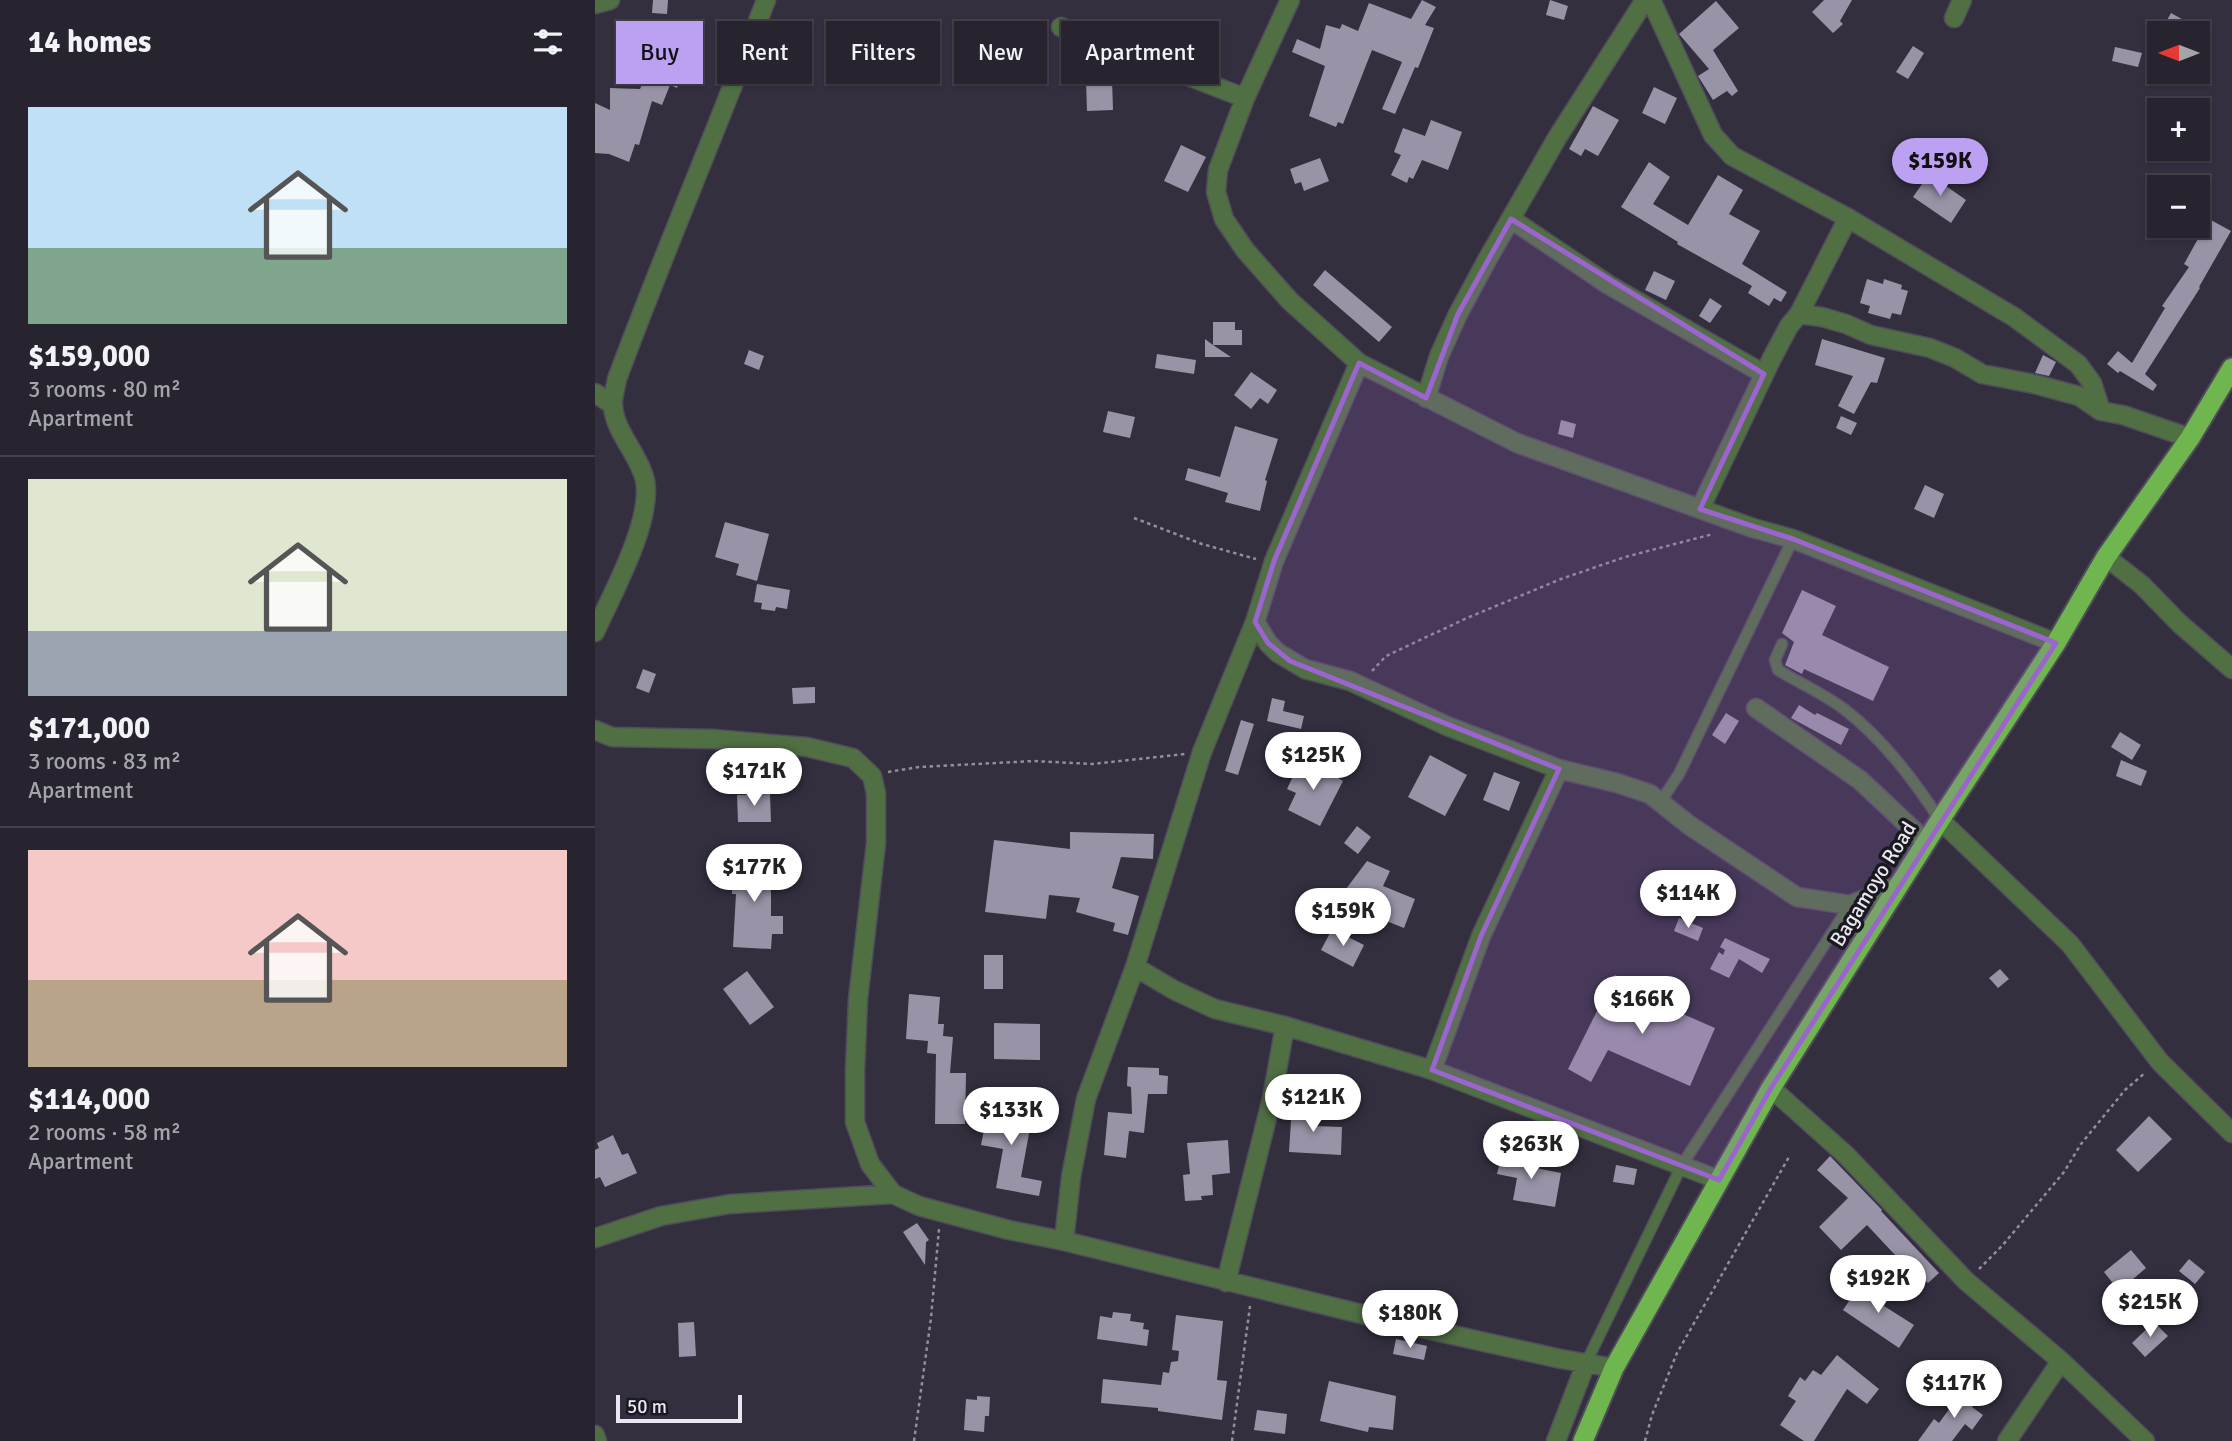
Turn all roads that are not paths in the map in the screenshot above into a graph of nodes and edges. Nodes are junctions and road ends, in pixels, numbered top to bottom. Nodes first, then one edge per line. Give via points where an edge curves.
1 (610, 0) edge
2 (767, 0) edge
3 (1290, 0) edge
4 (1645, 0) edge
5 (1651, 0) edge
6 (1962, 0) edge
7 (595, 4) edge
8 (1954, 18) dead end
9 (1209, 84) edge
10 (1245, 98) junction
11 (1848, 218) junction
12 (1511, 219) junction
13 (1799, 314) junction
14 (1359, 363) junction
15 (2232, 368) edge
16 (1764, 374) junction
17 (595, 393) edge
18 (1426, 398) junction
19 (613, 405) junction
20 (2101, 411) junction
21 (2190, 438) junction
22 (1700, 509) junction
23 (1793, 539) junction
24 (2106, 557) junction
25 (1255, 622) junction
26 (595, 632) edge
27 (2056, 643) junction
28 (1782, 644) dead end
29 (2232, 669) edge
30 (1756, 708) dead end
31 (595, 730) edge
32 (1559, 769) junction
33 (1661, 801) junction
34 (1940, 820) junction
35 (1926, 842) junction
36 (1899, 885) junction
37 (1850, 905) junction
38 (1135, 967) junction
39 (1285, 1026) junction
40 (1431, 1070) junction
41 (1771, 1088) junction
42 (2232, 1133) edge
43 (1682, 1166) junction
44 (1719, 1180) junction
45 (893, 1194) junction
46 (595, 1238) edge
47 (1064, 1241) junction
48 (1226, 1282) junction
49 (2061, 1361) junction
50 (1586, 1363) junction
51 (1614, 1368) junction
52 (595, 1435) edge
53 (597, 1441) edge
54 (1556, 1441) edge
55 (1583, 1441) edge
56 (2007, 1441) edge
57 (2145, 1441) edge

1 - 7 street
2 - 19 street via 640,317 617,379
3 - 10 street
4 - 12 street
5 - 11 street via 1723,148
6 - 8 street
9 - 10 street
10 - 14 street via 1218,170 1216,192 1224,219 1290,301
11 - 13 street
11 - 20 street via 2014,317 2078,364 2092,383
12 - 16 street via 1609,285
12 - 18 street via 1458,314
13 - 16 street
13 - 20 street via 1930,348 1982,374 2079,396
14 - 18 street
14 - 25 street via 1274,561
15 - 21 highway, Bagamoyo Road
16 - 22 street
17 - 19 street
18 - 22 street via 1517,443
19 - 26 street via 645,478 647,500 626,565
20 - 21 street
21 - 24 highway, Bagamoyo Road
22 - 23 street
23 - 27 street
23 - 33 lane via 1679,774
24 - 27 highway, Bagamoyo Road
24 - 29 street via 2142,584
25 - 32 street via 1268,643 1290,661 1350,681 1447,726
25 - 38 street via 1202,752
27 - 34 highway, Bagamoyo Road
28 - 34 lane via 1775,660 1777,670 1843,708 1884,745
30 - 35 street via 1860,780
31 - 45 street via 612,737 807,747 853,758 872,776 876,842 858,999 855,1122 870,1164
32 - 33 street via 1636,788
32 - 40 street via 1481,936
33 - 37 street via 1797,897
34 - 35 highway, Bagamoyo Road
34 - 42 street via 2070,944 2160,1062
35 - 36 highway, Bagamoyo Road
36 - 37 street
36 - 41 highway, Bagamoyo Road
37 - 43 lane
38 - 39 street via 1215,1009
38 - 47 street via 1086,1098
39 - 40 street
39 - 48 street via 1272,1098
40 - 43 street
41 - 44 highway, Bagamoyo Road
41 - 49 street via 1846,1155 1966,1281
43 - 44 street
43 - 50 lane
44 - 51 highway, Bagamoyo Road
45 - 46 street via 730,1204 661,1216
45 - 47 street via 939,1212
47 - 48 street
48 - 50 street
49 - 56 street
49 - 57 street
50 - 51 street
50 - 54 street
51 - 55 highway, Bagamoyo Road
52 - 53 street

